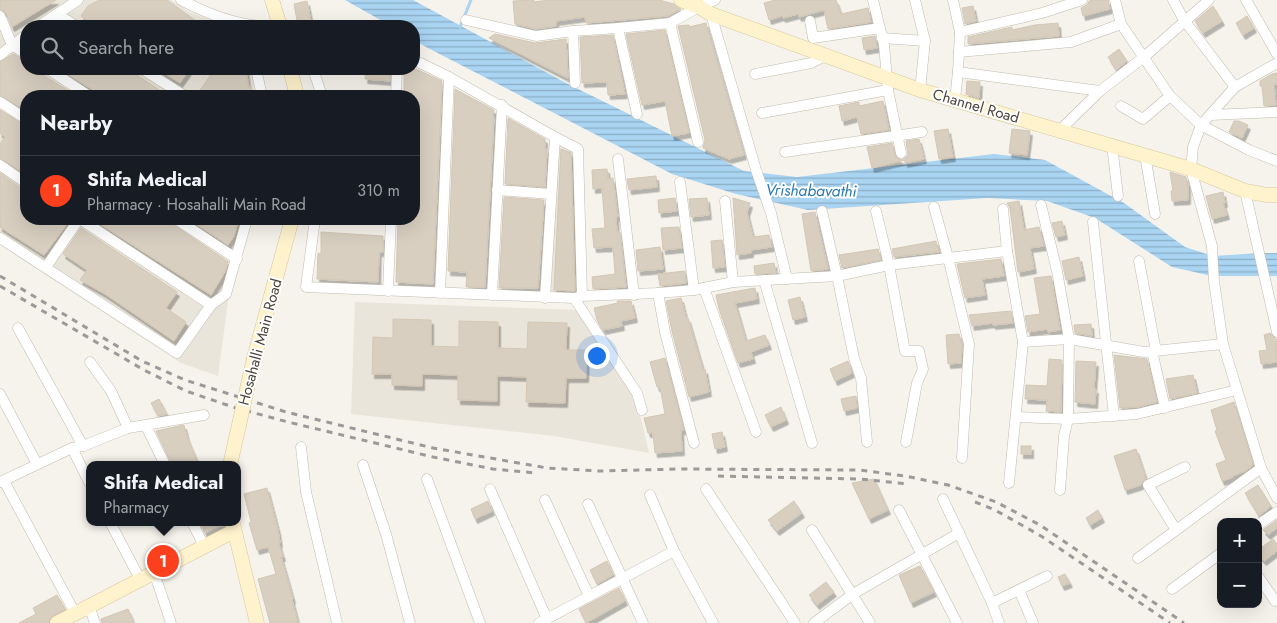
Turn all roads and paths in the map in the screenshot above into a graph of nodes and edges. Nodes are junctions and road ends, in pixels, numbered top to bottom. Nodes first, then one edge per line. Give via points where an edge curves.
1 (78, 0) edge
2 (181, 0) edge
3 (272, 0) edge
4 (681, 0) edge
5 (715, 0) edge
6 (873, 0) edge
7 (915, 0) edge
8 (952, 0) edge
9 (1082, 0) edge
10 (1115, 0) edge
11 (1173, 0) edge
12 (1209, 0) edge
13 (1246, 0) edge
14 (702, 7) edge
15 (57, 14) junction
16 (0, 16) edge
17 (48, 20) edge
18 (66, 20) edge
19 (228, 20) edge
20 (278, 20) edge
21 (466, 20) dead end
22 (1184, 20) junction
23 (810, 21) dead end
24 (670, 23) junction
25 (1122, 24) junction
26 (618, 28) junction
27 (572, 31) junction
28 (960, 32) junction
29 (881, 33) junction
30 (20, 39) edge
31 (925, 41) junction
32 (12, 45) junction
33 (20, 50) edge
34 (959, 52) junction
35 (1277, 54) edge
36 (0, 55) edge
37 (827, 55) junction
38 (1144, 58) junction
39 (420, 63) edge
40 (1277, 63) edge
41 (958, 72) junction
42 (755, 74) dead end
43 (57, 75) edge
44 (152, 75) edge
45 (257, 75) edge
46 (292, 75) edge
47 (316, 75) edge
48 (397, 75) edge
49 (449, 77) junction
50 (575, 83) dead end
51 (888, 84) junction
52 (1235, 87) junction
53 (79, 90) edge
54 (175, 90) edge
55 (261, 90) edge
56 (295, 90) edge
57 (320, 90) edge
58 (396, 90) edge
59 (920, 90) junction
60 (1100, 92) junction
61 (1170, 96) junction
62 (954, 99) junction
63 (0, 102) edge
64 (502, 105) junction
65 (1121, 106) dead end
66 (1277, 112) edge
67 (762, 113) dead end
68 (637, 114) dead end
69 (20, 115) edge
70 (1210, 115) junction
71 (1201, 125) junction
72 (1060, 130) junction
73 (922, 132) dead end
74 (898, 136) junction
75 (555, 137) junction
76 (698, 142) dead end
77 (1112, 146) junction
78 (785, 152) dead end
79 (901, 153) dead end
80 (1145, 155) junction
81 (618, 159) dead end
82 (1277, 162) edge
83 (0, 165) edge
84 (1191, 169) junction
85 (20, 179) edge
86 (680, 182) dead end
87 (497, 190) junction
88 (1245, 192) junction
89 (551, 194) junction
90 (1277, 195) edge
91 (1118, 196) dead end
92 (725, 201) dead end
93 (1041, 204) dead end
94 (934, 207) dead end
95 (1003, 209) dead end
96 (822, 211) dead end
97 (876, 211) dead end
98 (1155, 214) dead end
99 (1092, 222) dead end
100 (76, 225) edge
101 (89, 225) edge
102 (185, 225) edge
103 (246, 225) edge
104 (290, 225) edge
105 (314, 225) edge
106 (391, 225) edge
107 (0, 238) edge
108 (1007, 251) junction
109 (948, 257) junction
110 (237, 259) junction
111 (1139, 261) dead end
112 (889, 265) junction
113 (46, 267) junction
114 (837, 276) junction
115 (787, 279) junction
116 (764, 280) junction
117 (733, 282) junction
118 (699, 289) junction
119 (388, 291) junction
120 (440, 293) junction
121 (658, 293) junction
122 (634, 294) junction
123 (492, 295) junction
124 (578, 297) junction
125 (545, 298) junction
126 (211, 305) junction
127 (18, 328) dead end
128 (1277, 332) edge
129 (1069, 339) junction
130 (1023, 342) junction
131 (1223, 344) junction
132 (1107, 347) junction
133 (1154, 351) junction
134 (90, 362) dead end
135 (1236, 390) junction
136 (0, 394) edge
137 (1165, 408) junction
138 (642, 410) dead end
139 (204, 415) dead end
140 (1114, 416) junction
141 (1016, 418) junction
142 (1068, 419) junction
143 (146, 426) junction
144 (128, 428) junction
145 (756, 432) dead end
146 (867, 442) dead end
147 (906, 442) dead end
148 (694, 443) dead end
149 (812, 443) dead end
150 (83, 446) junction
151 (301, 447) dead end
152 (72, 448) junction
153 (962, 458) dead end
154 (163, 461) edge
155 (231, 461) edge
156 (37, 464) junction
157 (363, 466) dead end
158 (1185, 467) dead end
159 (1261, 468) junction
160 (86, 476) edge
161 (427, 479) dead end
162 (2, 482) edge
163 (1009, 483) dead end
164 (490, 489) dead end
165 (706, 489) dead end
166 (1060, 490) dead end
167 (650, 495) dead end
168 (1277, 498) edge
169 (943, 499) dead end
170 (545, 500) dead end
171 (588, 504) dead end
172 (899, 510) dead end
173 (1277, 512) edge
174 (1262, 522) edge
175 (112, 526) edge
176 (194, 526) edge
177 (233, 527) edge
178 (812, 530) dead end
179 (1176, 530) junction
180 (959, 533) junction
181 (204, 546) junction
182 (674, 552) junction
183 (922, 554) junction
184 (1217, 556) edge
185 (1138, 558) dead end
186 (154, 572) junction
187 (1047, 576) dead end
188 (623, 577) junction
189 (140, 579) junction
190 (1262, 582) edge
191 (1172, 589) dead end
192 (1019, 590) junction
193 (853, 594) junction
194 (589, 596) junction
195 (1275, 601) dead end
196 (992, 603) junction
197 (89, 606) junction
198 (75, 613) junction
199 (543, 621) edge
200 (641, 622) edge
201 (57, 623) edge
202 (94, 623) edge
203 (172, 623) edge
204 (257, 623) edge
205 (337, 623) edge
206 (410, 623) edge
207 (480, 623) edge
208 (712, 623) edge
209 (795, 623) edge
210 (814, 623) edge
211 (870, 623) edge
212 (957, 623) edge
213 (999, 623) edge
214 (1033, 623) edge

1 - 15 street
2 - 19 street
3 - 20 street
4 - 14 street, Channel Road
5 - 14 street
6 - 29 street
7 - 31 street
8 - 28 street
9 - 28 street
10 - 25 street
11 - 22 street
12 - 22 street
13 - 35 street
14 - 24 street
14 - 37 street, Channel Road
14 - 115 street via 772,213
15 - 17 street
15 - 18 street
16 - 32 street
21 - 27 street via 536,36
22 - 38 street
22 - 52 street
23 - 29 street via 813,38
24 - 26 street
24 - 76 street
25 - 34 street via 1071,42
25 - 38 street
26 - 27 street
26 - 68 street
27 - 50 street
28 - 34 street
29 - 31 street
29 - 51 street
30 - 32 street
31 - 59 street
32 - 33 street
32 - 36 street
34 - 41 street
37 - 42 street via 811,63
37 - 51 street, Channel Road
38 - 60 street
38 - 61 street
39 - 49 street
40 - 52 street
41 - 60 street
41 - 62 street
43 - 53 street
44 - 54 street
45 - 55 street
46 - 56 street
47 - 57 street
48 - 58 street
49 - 64 street
49 - 120 street
51 - 59 street, Channel Road
51 - 67 street
51 - 74 street
52 - 70 street
59 - 62 street, Channel Road
60 - 72 street
61 - 65 street via 1143,120
61 - 71 street
62 - 72 street, Channel Road
63 - 69 street
64 - 75 street
64 - 87 street
66 - 70 street
70 - 71 street
71 - 82 street
71 - 84 street via 1193,147
72 - 77 street, Channel Road
73 - 74 street
74 - 78 street
74 - 79 street
75 - 89 street
75 - 124 street via 578,149
77 - 80 street, Channel Road
77 - 91 street
80 - 84 street, Channel Road
80 - 98 street
81 - 122 street
83 - 85 street
84 - 88 street, Channel Road
84 - 131 street via 1212,246
86 - 118 street
87 - 89 street
87 - 123 street
88 - 90 street, Channel Road
88 - 128 street
89 - 125 street
92 - 117 street
93 - 129 street via 1058,271
94 - 109 street
95 - 108 street
96 - 114 street
97 - 112 street
99 - 132 street
100 - 113 street
101 - 126 street
102 - 110 street
103 - 110 street
104 - 155 street, Hosahalli Main Road, bridge via 254,358
105 - 119 street via 306,287
106 - 119 street
107 - 113 street
108 - 109 street
108 - 130 street
109 - 112 street
109 - 153 street via 970,344
110 - 126 street via 226,294
111 - 133 street
112 - 114 street
112 - 147 street via 905,351 919,351 923,369 917,383
113 - 126 street via 177,353
114 - 115 street
114 - 146 street via 861,378
115 - 116 street
116 - 117 street
116 - 149 street
117 - 118 street
118 - 121 street
118 - 145 street
119 - 120 street
120 - 123 street
121 - 122 street
121 - 148 street
122 - 124 street
123 - 125 street
124 - 125 street
124 - 138 street via 637,392
127 - 150 street
129 - 130 street
129 - 132 street
129 - 142 street
130 - 141 street
131 - 133 street
131 - 135 street
132 - 133 street
132 - 140 street
133 - 137 street
134 - 144 street via 111,391
135 - 137 street
135 - 159 street
136 - 156 street
137 - 140 street
139 - 143 street
140 - 142 street
141 - 142 street
141 - 163 street
142 - 166 street
143 - 144 street
143 - 154 street
144 - 150 street
150 - 152 street
151 - 205 street via 306,492
152 - 156 street
152 - 160 street
156 - 162 street
157 - 206 street via 386,534
158 - 179 street via 1148,485
159 - 168 street
159 - 179 street
161 - 207 street
162 - 198 street
164 - 199 street
165 - 209 street
167 - 182 street
169 - 180 street
170 - 194 street
171 - 188 street
172 - 183 street
173 - 174 street
175 - 189 street
176 - 181 street
177 - 181 street
177 - 204 street
178 - 193 street
179 - 185 street
180 - 183 street
180 - 196 street
181 - 186 street
182 - 188 street
182 - 208 street
183 - 193 street
183 - 212 street
184 - 191 street
186 - 189 street
186 - 203 street
187 - 192 street
188 - 194 street
188 - 200 street
189 - 197 street
190 - 195 street
192 - 196 street
192 - 214 street
193 - 210 street
193 - 211 street
194 - 199 street
196 - 213 street
197 - 198 street
197 - 202 street
198 - 201 street

